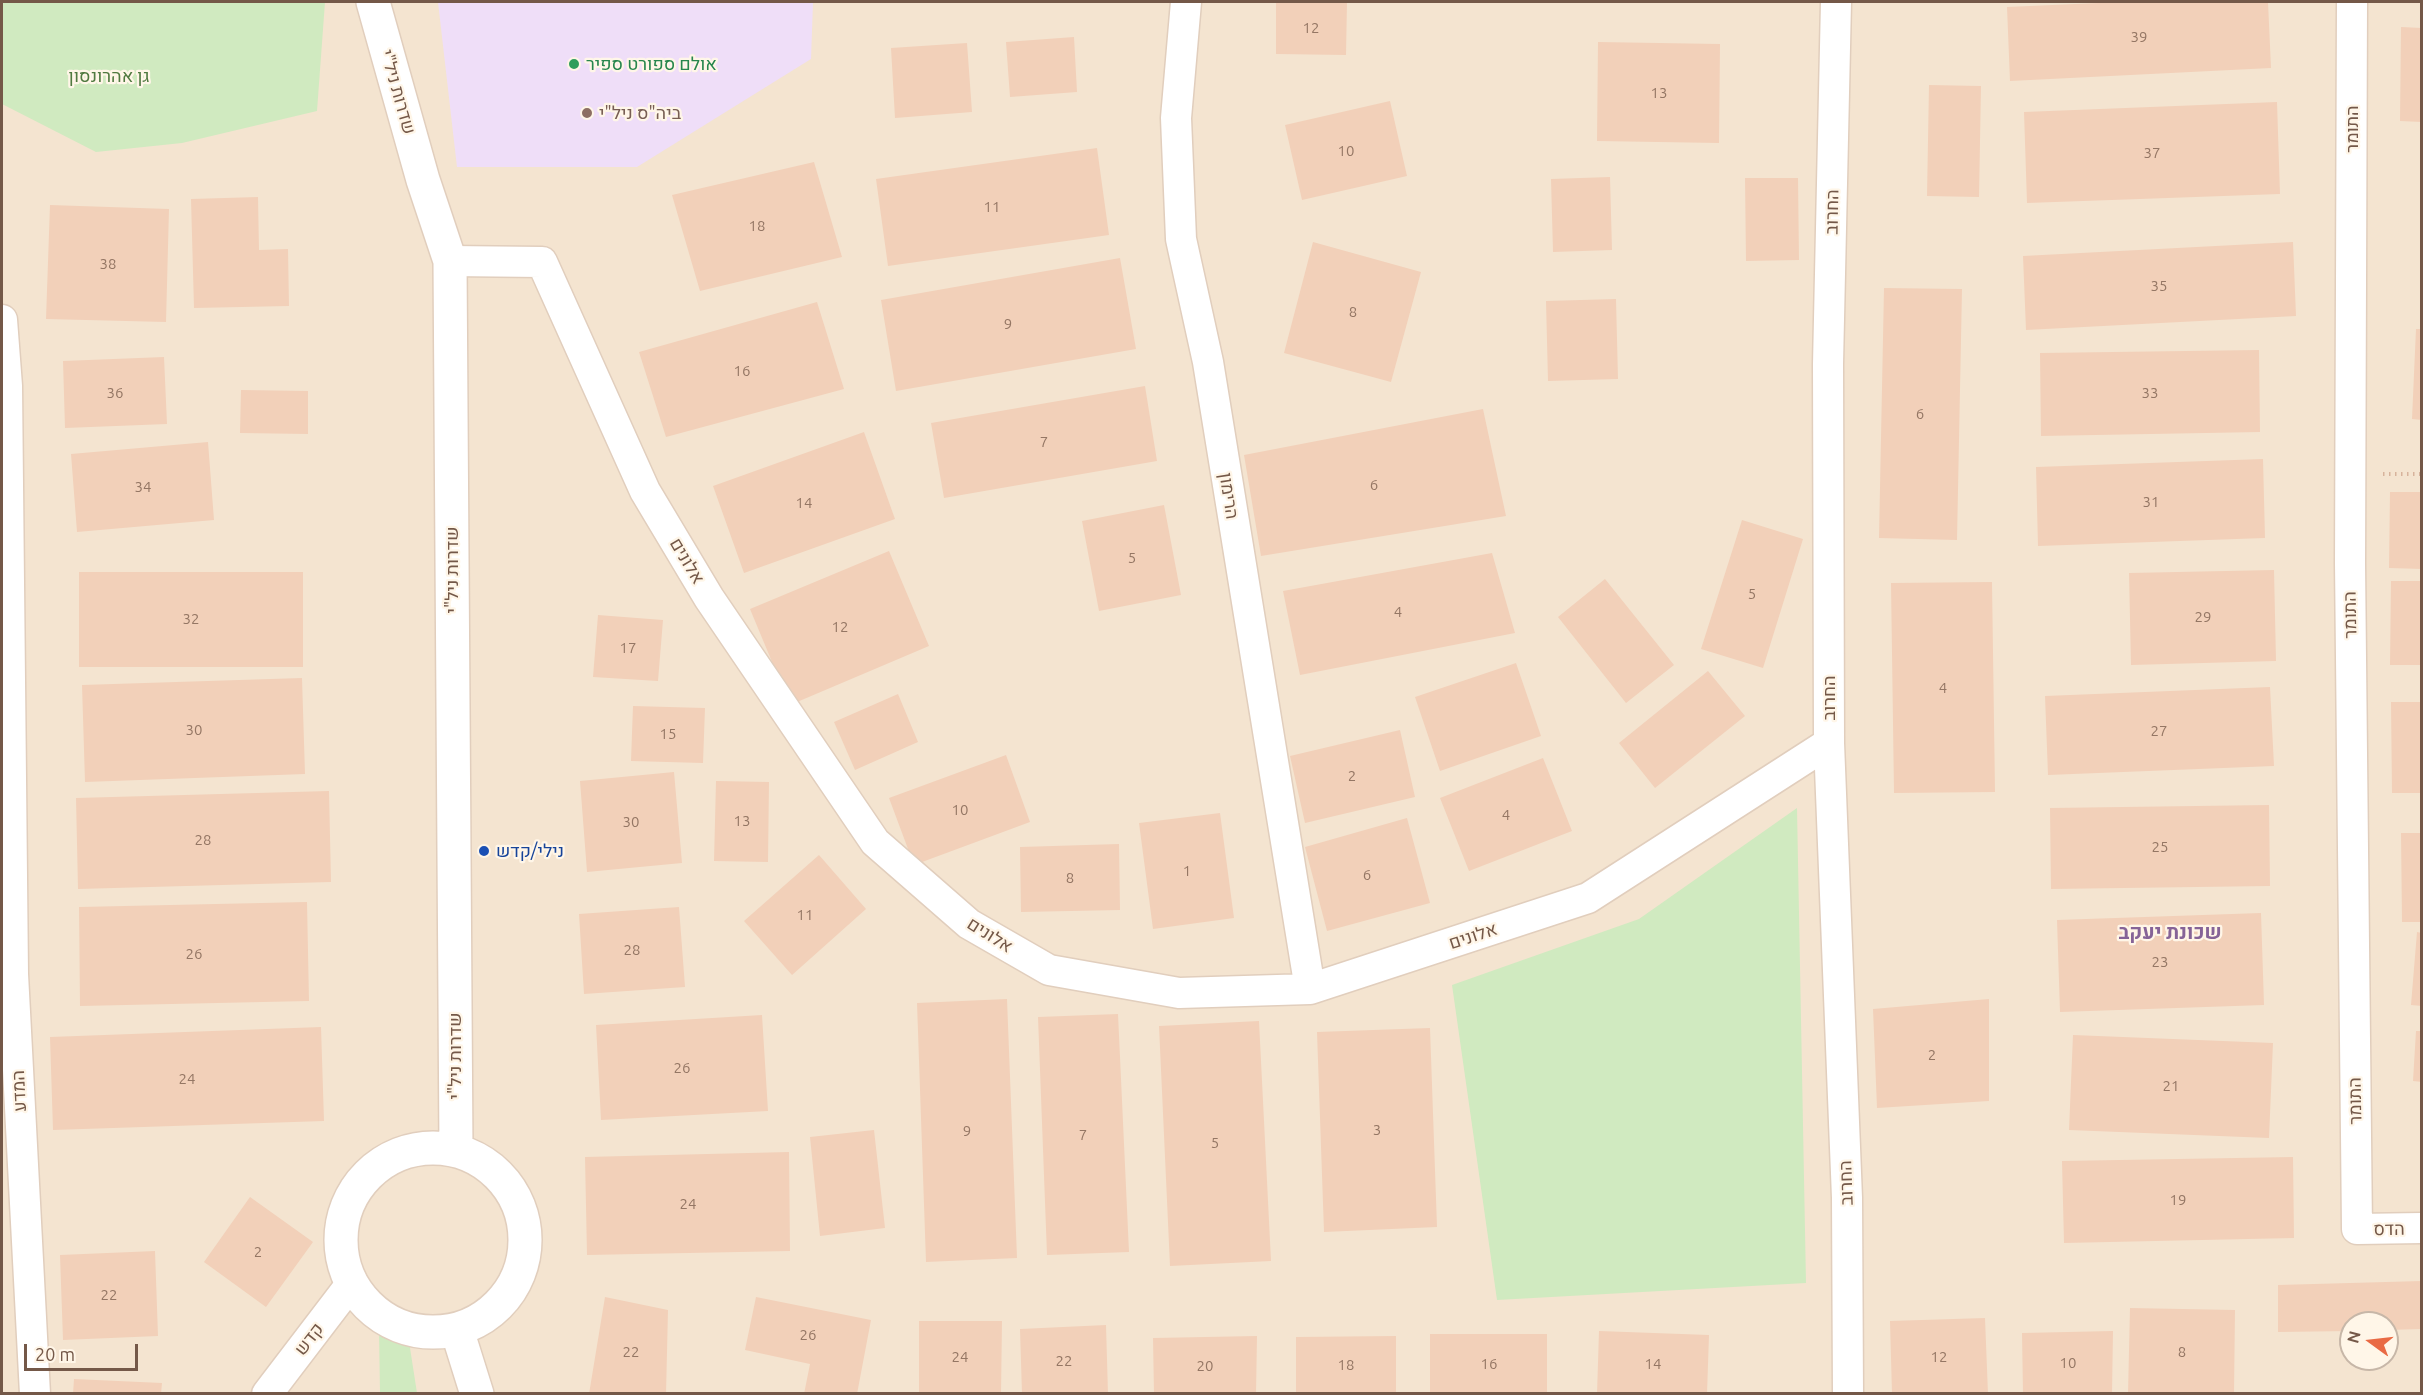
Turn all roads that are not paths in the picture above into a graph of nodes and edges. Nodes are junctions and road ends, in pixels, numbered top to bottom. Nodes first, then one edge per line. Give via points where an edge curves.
1 (373, 2) edge
2 (1186, 2) edge
3 (1836, 2) edge
4 (2352, 2) edge
5 (450, 261) junction
6 (2, 320) edge
7 (1829, 743) junction
8 (1310, 989) junction
9 (456, 1150) junction
10 (2421, 1228) edge
11 (2356, 1229) joint
12 (351, 1284) junction
13 (457, 1330) junction
14 (35, 1394) edge
15 (267, 1394) edge
16 (477, 1394) edge
17 (1848, 1394) edge

1 - 5 street, שדרות ניל"י
2 - 8 street, הרימון via 1176,118 1181,239 1208,362
3 - 7 street, החרוב via 1828,364
4 - 11 street, התומר via 2350,563
5 - 8 street, אלונים via 543,262 645,491 708,598 875,842 969,924 1049,970 1179,993
5 - 9 street, שדרות ניל"י
6 - 14 street, המדע via 7,386 13,974
7 - 8 street, אלונים via 1588,898
7 - 17 street, החרוב via 1847,1198
9 - 12 street via 426,1148 397,1155 371,1172 352,1196 342,1224 342,1255
9 - 13 street via 484,1162 507,1183 521,1210 526,1240 521,1270 507,1297 485,1318
10 - 11 street, הדס
12 - 13 street via 370,1309 396,1326 426,1333
12 - 15 street, קדש
13 - 16 street

